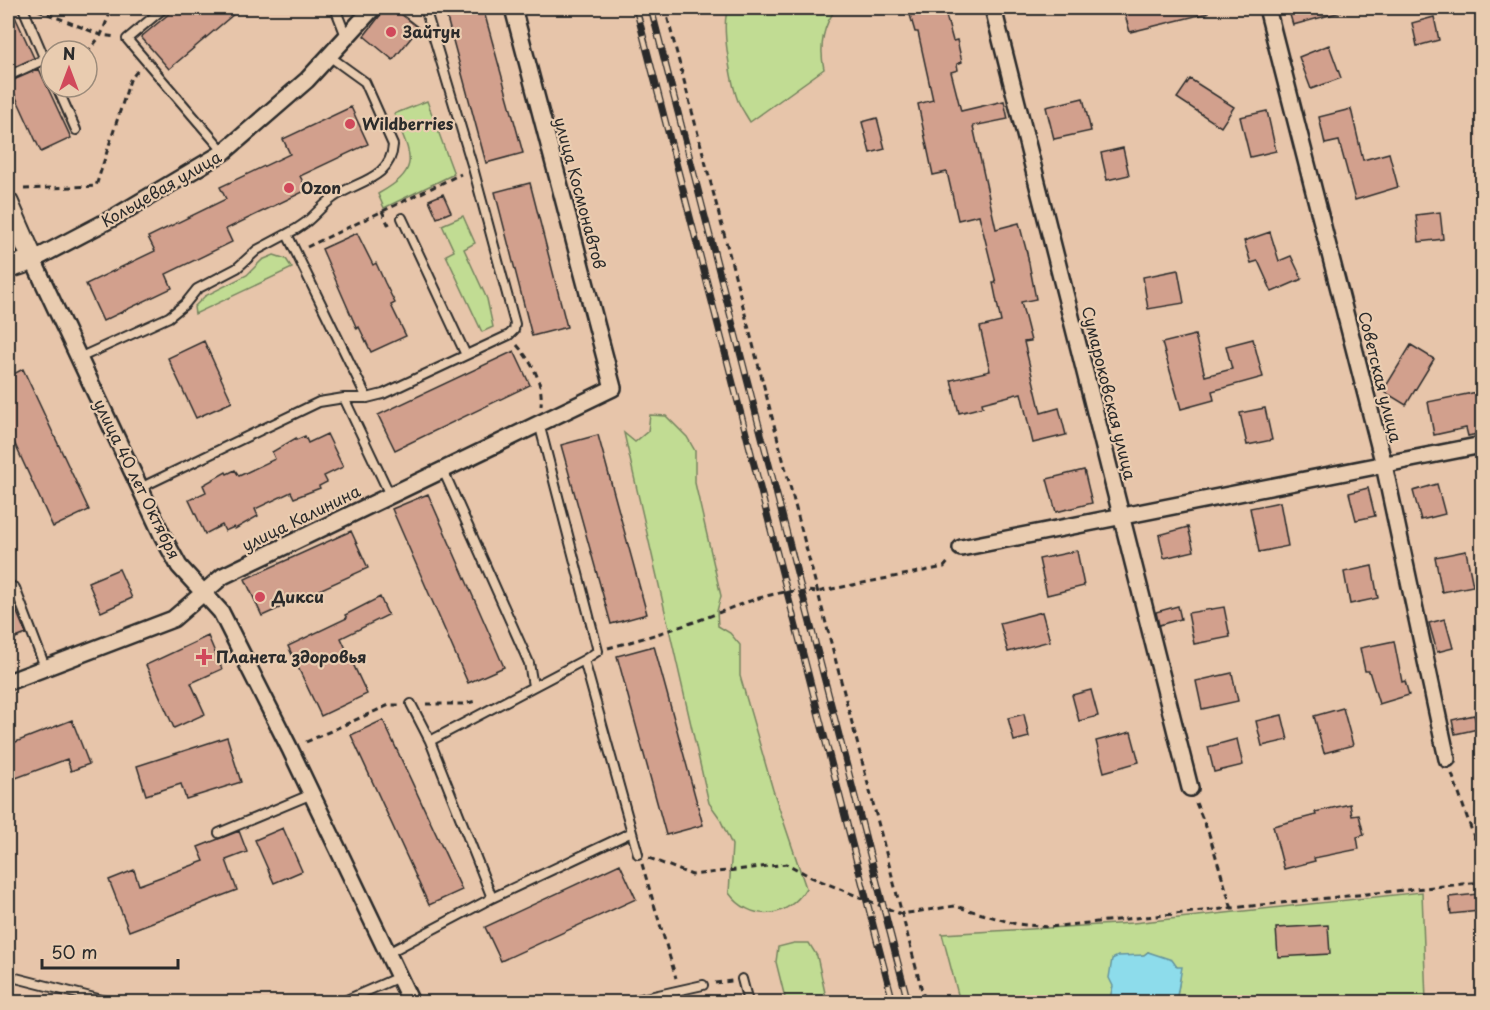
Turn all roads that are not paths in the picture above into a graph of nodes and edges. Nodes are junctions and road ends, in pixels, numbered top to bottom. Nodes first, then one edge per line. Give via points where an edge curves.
1 (23, 8) edge
2 (164, 8) edge
3 (335, 8) edge
4 (373, 8) edge
5 (425, 8) edge
6 (513, 8) edge
7 (993, 8) edge
8 (1267, 8) edge
9 (346, 36) junction
10 (39, 45) edge
11 (329, 56) junction
12 (39, 62) edge
13 (8, 76) edge
14 (62, 99) edge
15 (76, 130) dead end
16 (224, 152) junction
17 (8, 203) edge
18 (402, 218) dead end
19 (286, 234) junction
20 (33, 260) junction
21 (8, 268) edge
22 (466, 355) junction
23 (79, 358) junction
24 (613, 387) joint
25 (344, 398) junction
26 (367, 398) junction
27 (539, 423) junction
28 (1482, 446) edge
29 (1384, 465) junction
30 (443, 470) junction
31 (140, 488) junction
32 (390, 495) junction
33 (1121, 516) junction
34 (961, 548) road end
35 (8, 585) edge
36 (204, 593) junction
37 (584, 660) junction
38 (45, 667) junction
39 (8, 682) edge
40 (533, 686) junction
41 (411, 704) dead end
42 (430, 741) junction
43 (1447, 759) road end
44 (1190, 788) road end
45 (312, 794) junction
46 (219, 833) dead end
47 (630, 833) junction
48 (638, 854) road end
49 (492, 898) junction
50 (388, 953) junction
51 (8, 976) edge
52 (399, 977) junction
53 (742, 979) road end
54 (703, 985) road end
55 (110, 1002) edge
56 (342, 1002) edge
57 (411, 1002) edge
58 (627, 1002) edge
59 (748, 1002) edge

1 - 10 lane
2 - 16 lane via 127,39
3 - 9 lane
4 - 9 street, Кольцевая улица
5 - 22 lane via 514,324 509,335
6 - 24 street, улица Космонавтов
7 - 33 street, Сумароковская улица
8 - 29 street, Советская улица
9 - 11 street, Кольцевая улица
11 - 16 street, Кольцевая улица
11 - 19 lane via 365,82 393,145 393,156 377,175 335,196 313,219
12 - 13 lane
14 - 15 lane
16 - 20 street, Кольцевая улица
17 - 20 street, улица 40 лет Октября
18 - 22 lane
19 - 23 lane via 266,243 237,268 197,288 169,317
19 - 26 lane
20 - 21 street, Кольцевая улица
20 - 23 street, улица 40 лет Октября
22 - 26 lane
23 - 31 street, улица 40 лет Октября
24 - 27 street, улица Калинина
25 - 26 lane
25 - 31 lane via 319,402
25 - 32 lane
27 - 30 street, улица Калинина
27 - 37 lane via 598,651
28 - 29 street
29 - 33 street
29 - 43 street, Советская улица
30 - 32 street, улица Калинина
30 - 40 lane via 529,663
31 - 36 street, улица 40 лет Октября via 179,566
32 - 36 street, улица Калинина via 223,576
33 - 34 street
33 - 44 street, Сумароковская улица
35 - 38 lane via 15,588
36 - 38 street, улица Калинина via 173,619
36 - 45 street, улица 40 лет Октября via 221,612
37 - 40 lane
37 - 47 lane
38 - 39 street, улица Калинина
40 - 42 lane
41 - 42 lane
42 - 49 lane
45 - 46 lane
45 - 50 street, улица 40 лет Октября
47 - 48 lane
47 - 49 lane
49 - 50 lane
50 - 52 street, улица 40 лет Октября
51 - 55 lane
52 - 56 lane
52 - 57 street, улица 40 лет Октября
53 - 59 lane
54 - 58 lane

